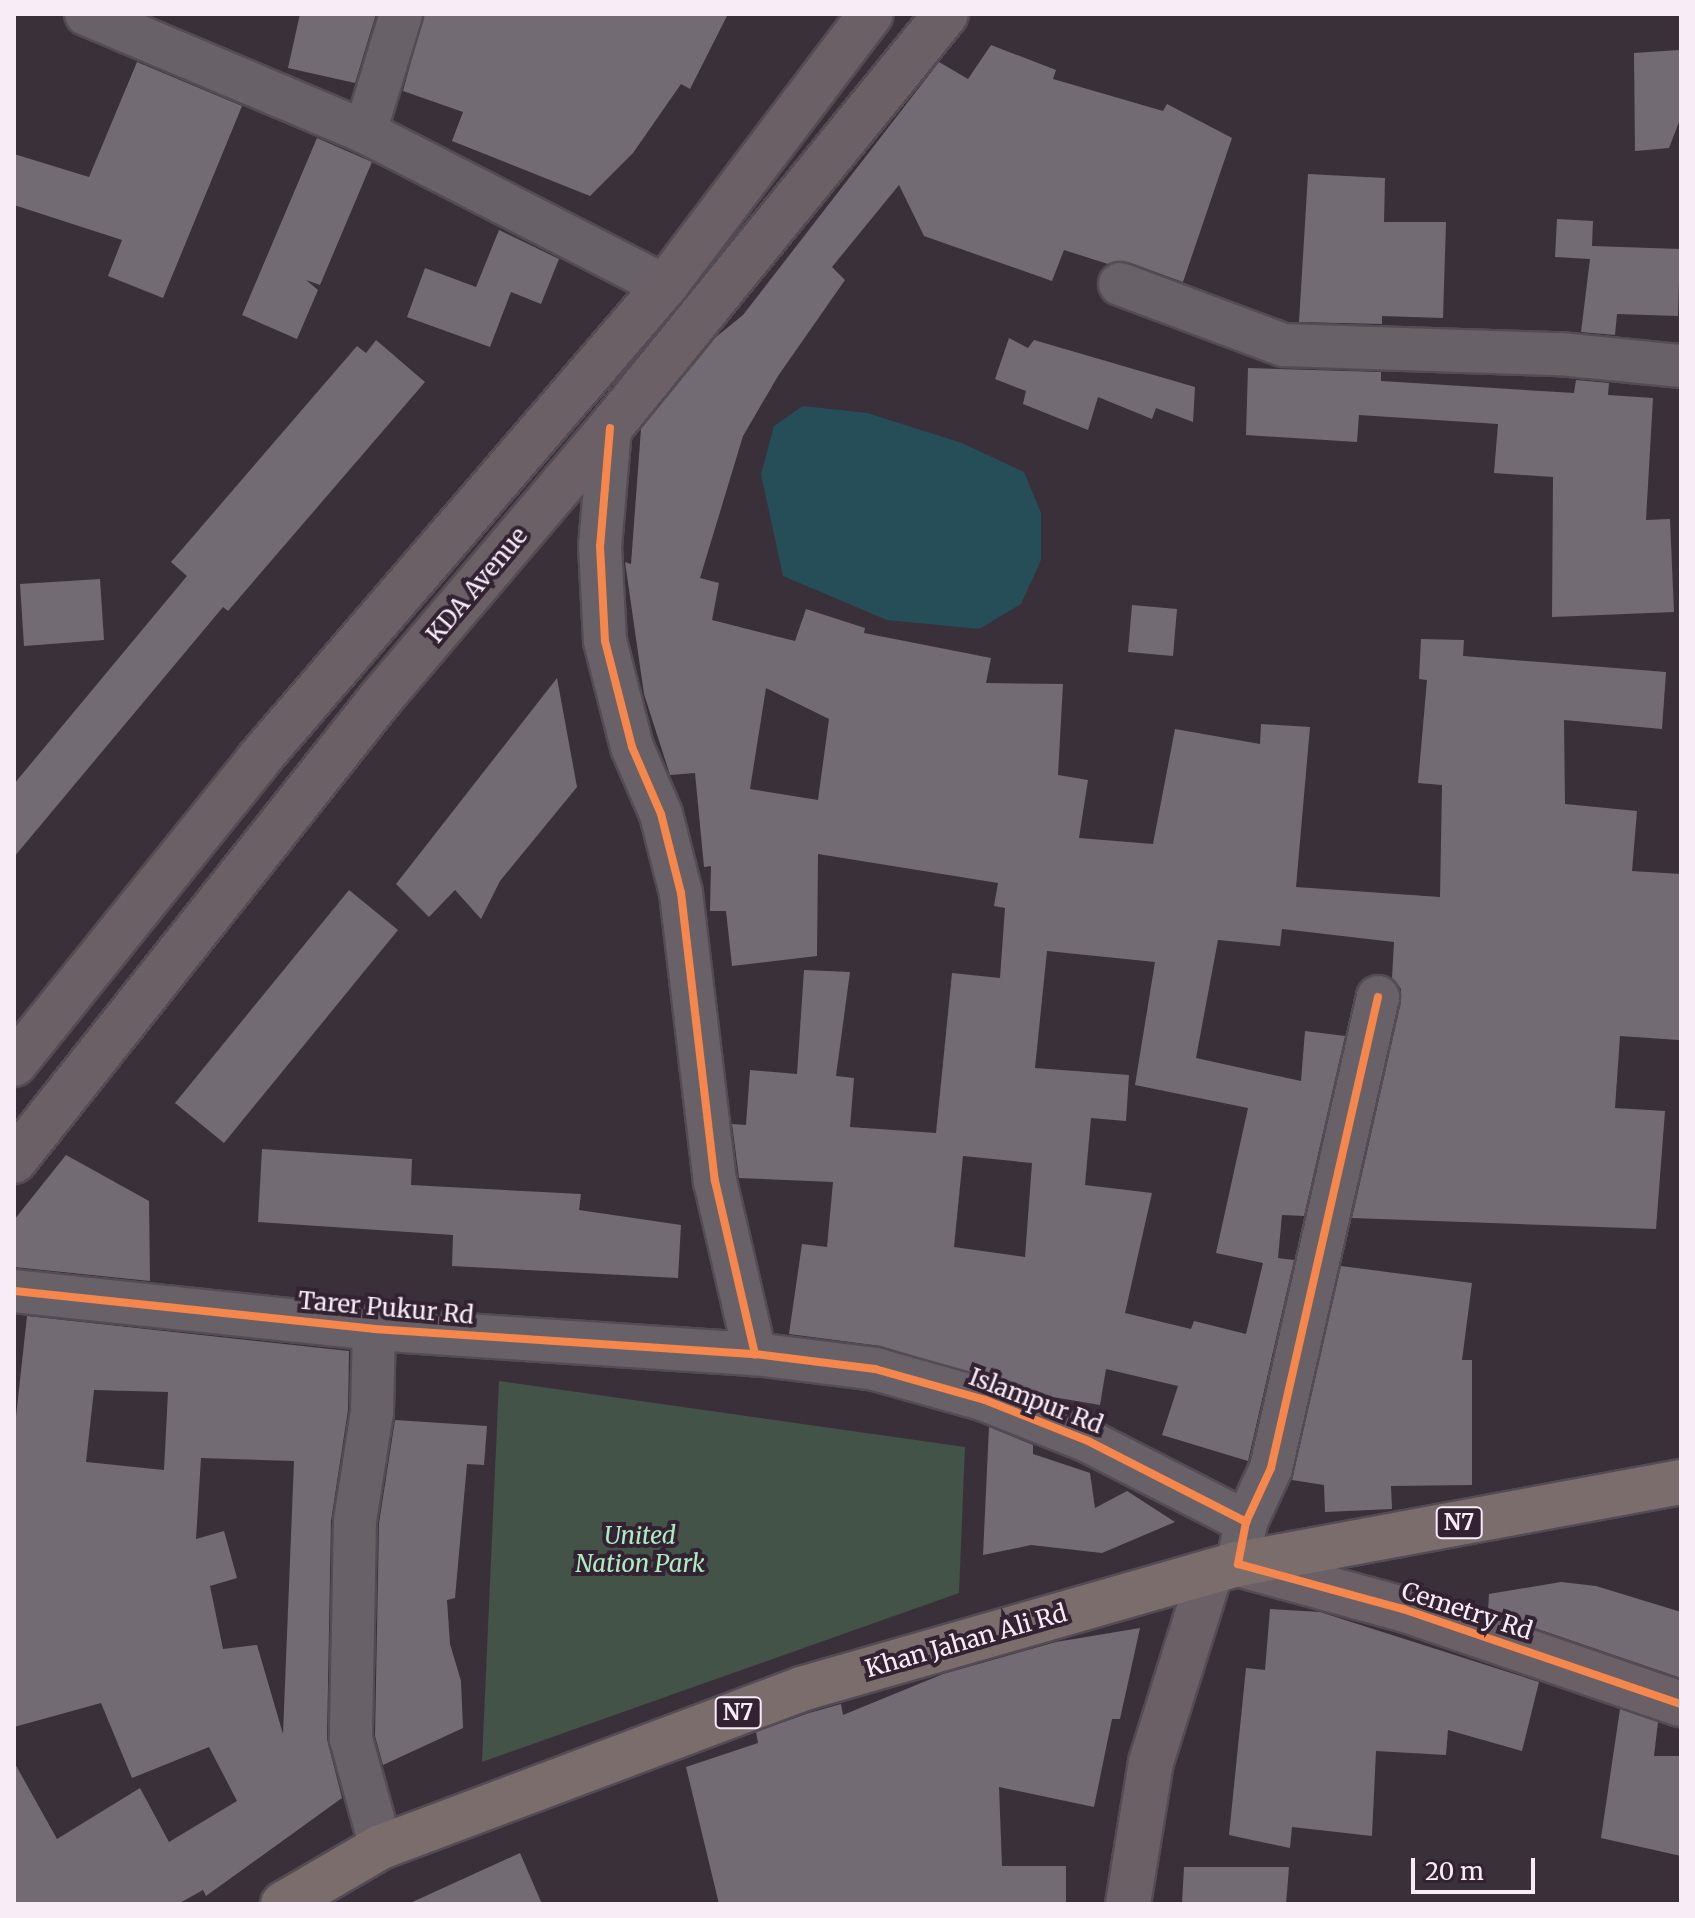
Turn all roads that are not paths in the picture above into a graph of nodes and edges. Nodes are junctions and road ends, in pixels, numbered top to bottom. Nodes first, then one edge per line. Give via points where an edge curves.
1 (86, 14) edge
2 (401, 14) edge
3 (871, 14) edge
4 (946, 14) edge
5 (365, 132) junction
6 (1120, 284) dead end
7 (665, 286) junction
8 (1681, 366) edge
9 (610, 428) junction
10 (1378, 997) dead end
11 (14, 1064) edge
12 (14, 1161) edge
13 (14, 1291) edge
14 (374, 1329) junction
15 (755, 1354) junction
16 (1681, 1482) edge
17 (1232, 1552) junction
18 (1681, 1704) edge
19 (381, 1847) junction
20 (283, 1904) edge
21 (1128, 1904) edge

1 - 5 street
2 - 5 street
3 - 7 main road
4 - 9 main road, KDA Avenue
5 - 7 street
6 - 8 street via 1283,345 1560,354
7 - 11 main road via 258,760
9 - 12 main road, KDA Avenue via 381,698
9 - 15 street via 600,546 605,641 632,747 661,814 681,893 715,1181
10 - 17 street via 1271,1468
13 - 14 street, Tarer Pukur Rd
14 - 15 street, Tarer Pukur Rd
14 - 19 street via 372,1412 355,1521 351,1739
15 - 17 street, Islampur Rd via 875,1369 985,1400 1157,1473
16 - 17 highway, Khan Jahan Ali Rd / N7
17 - 18 main road, Cemetry Rd
17 - 19 highway, Khan Jahan Ali Rd / N7 via 801,1689
17 - 21 main road via 1151,1762
19 - 20 highway, Khan Jahan Ali Rd / N7

